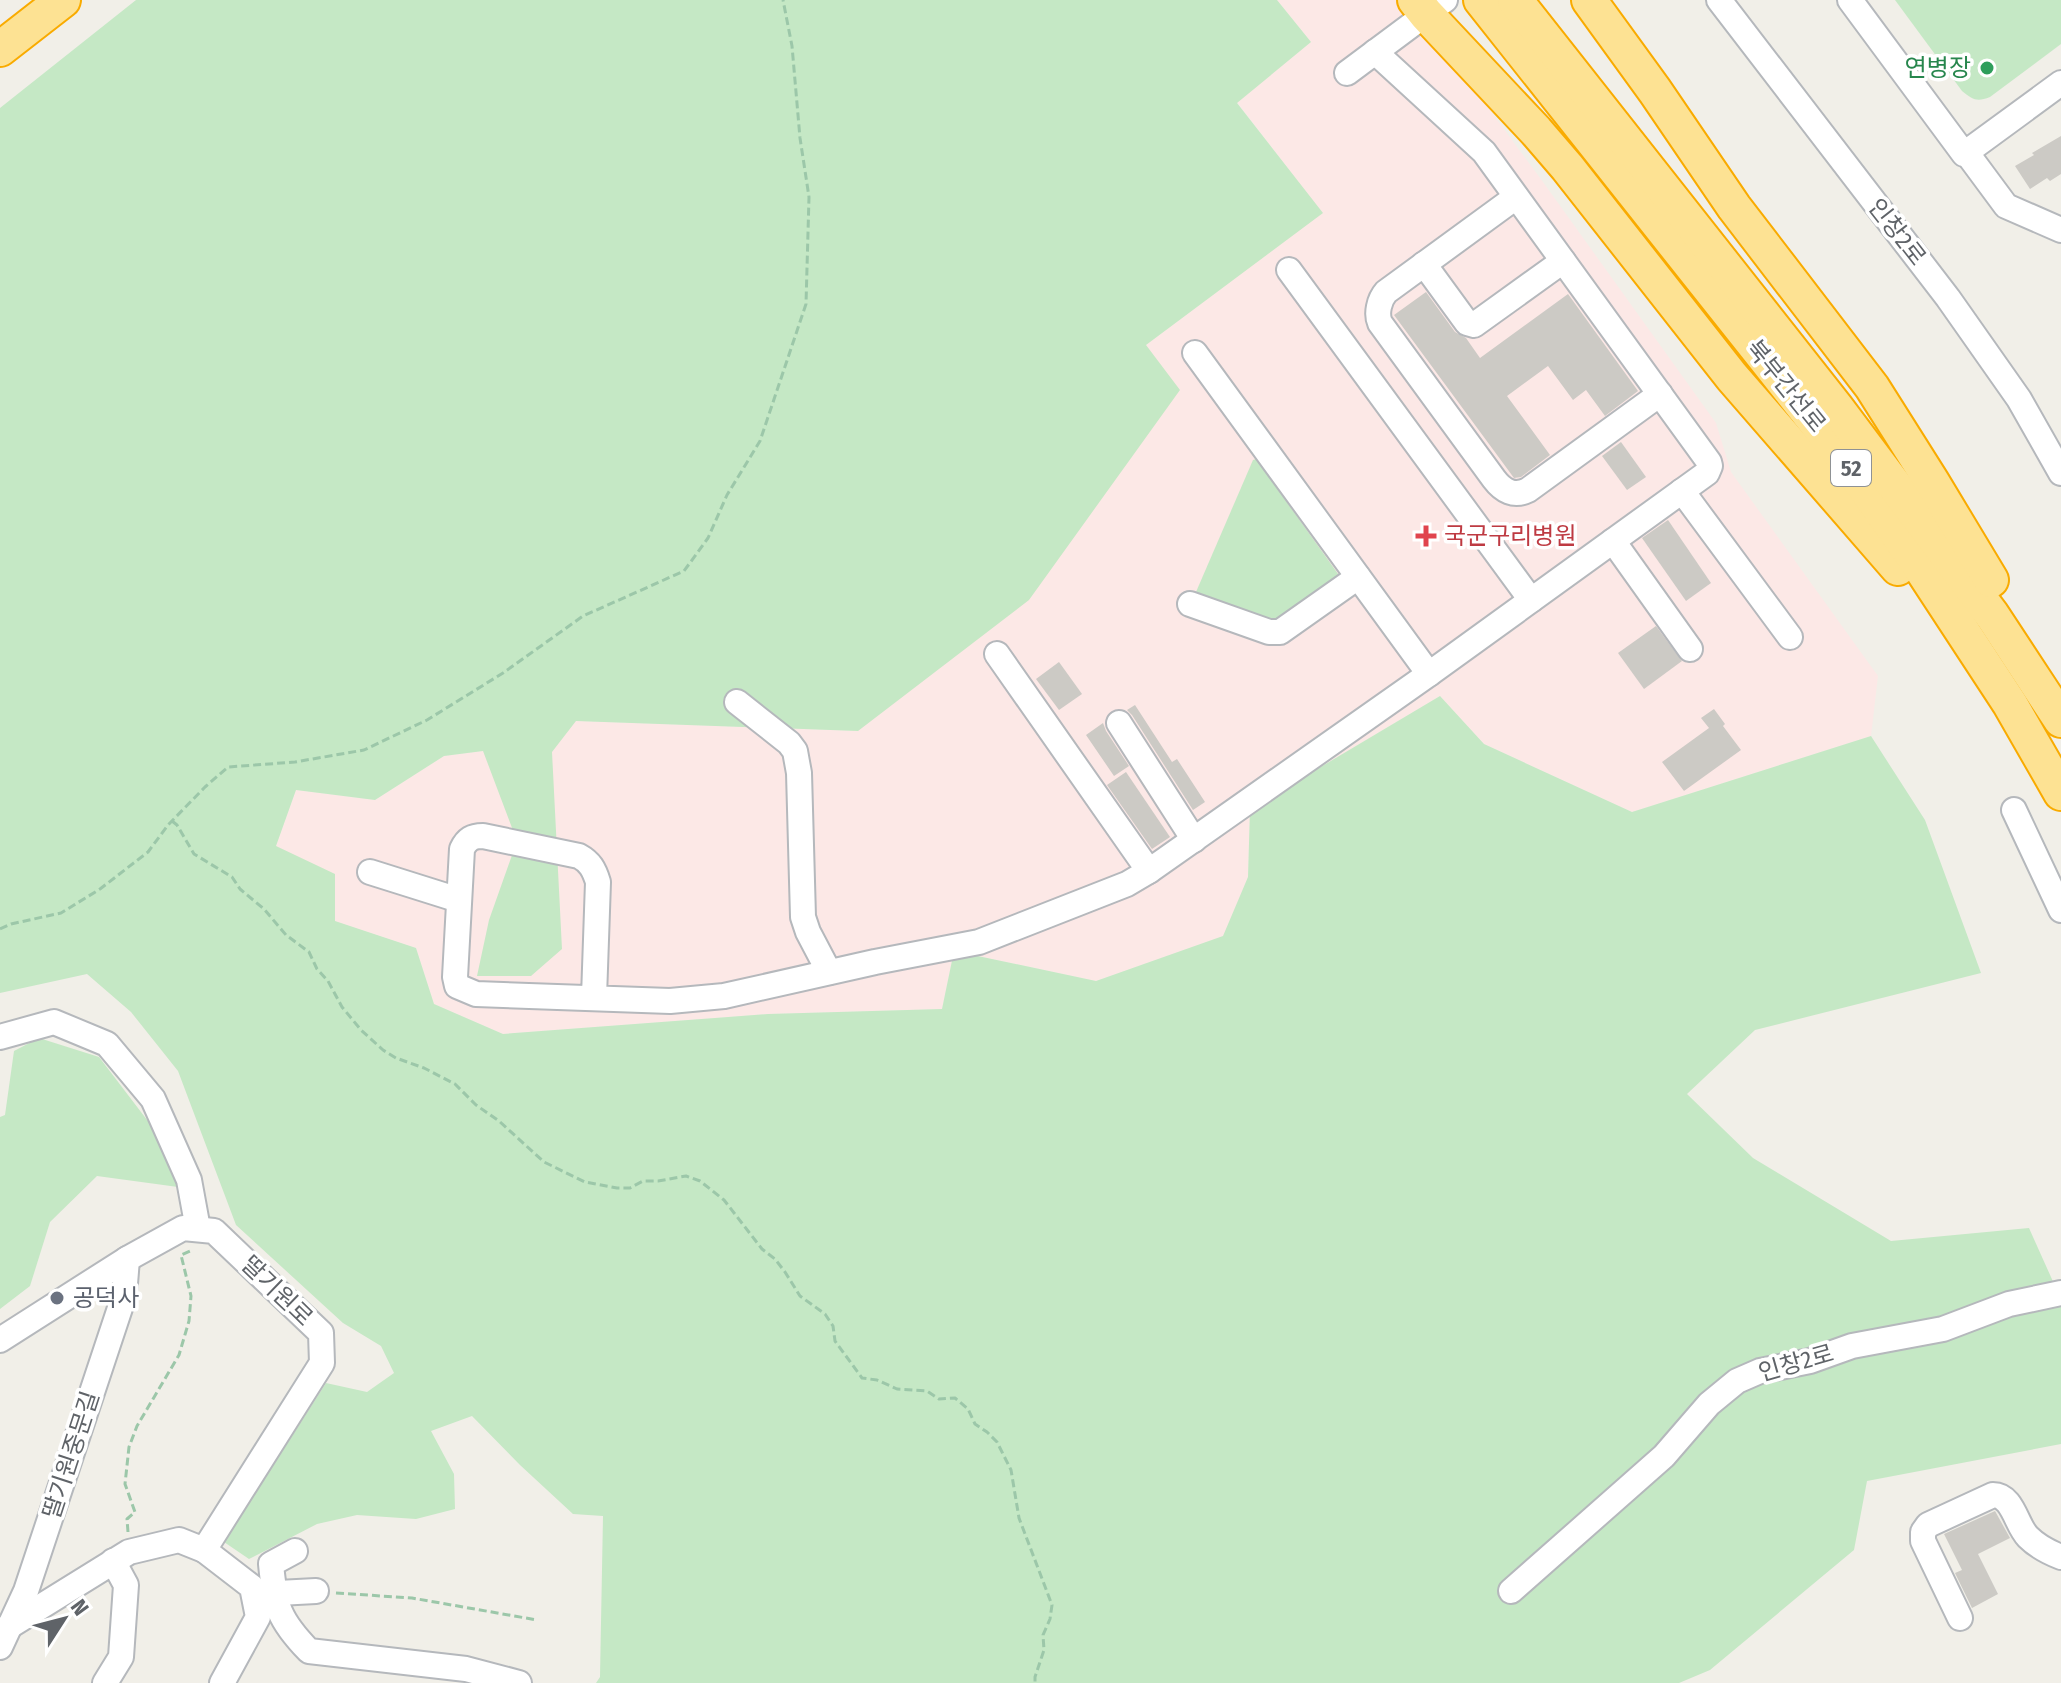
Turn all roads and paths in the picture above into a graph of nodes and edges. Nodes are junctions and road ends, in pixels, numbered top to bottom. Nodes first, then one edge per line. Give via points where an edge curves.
1 (63, 0) edge
2 (783, 0) edge
3 (1481, 0) edge
4 (1515, 0) edge
5 (1534, 0) edge
6 (1589, 0) edge
7 (1719, 0) edge
8 (1850, 0) edge
9 (1432, 4) edge
10 (0, 49) edge
11 (1375, 52) junction
12 (1347, 73) dead end
13 (2061, 83) edge
14 (1608, 119) junction
15 (1966, 152) junction
16 (1516, 197) junction
17 (2061, 230) edge
18 (1563, 261) junction
19 (1424, 264) junction
20 (1289, 270) dead end
21 (1195, 353) dead end
22 (1660, 394) junction
23 (2061, 473) edge
24 (1682, 491) junction
25 (1613, 541) junction
26 (1358, 577) junction
27 (1531, 600) junction
28 (1190, 604) dead end
29 (1790, 637) dead end
30 (1690, 649) dead end
31 (997, 654) dead end
32 (1429, 674) junction
33 (737, 702) dead end
34 (2010, 704) junction
35 (2061, 720) edge
36 (1119, 723) dead end
37 (2061, 793) edge
38 (2014, 810) dead end
39 (172, 821) junction
40 (1194, 840) junction
41 (1149, 871) junction
42 (370, 872) dead end
43 (459, 900) junction
44 (2061, 910) edge
45 (0, 929) edge
46 (829, 972) junction
47 (594, 997) junction
48 (0, 1037) edge
49 (194, 1229) junction
50 (127, 1259) junction
51 (2061, 1293) edge
52 (0, 1340) edge
53 (204, 1550) junction
54 (295, 1551) dead end
55 (121, 1556) junction
56 (2061, 1557) edge
57 (316, 1591) joint
58 (1511, 1591) dead end
59 (263, 1593) junction
60 (1960, 1618) dead end
61 (537, 1620) dead end
62 (4, 1637) edge
63 (105, 1683) edge
64 (222, 1683) edge
65 (519, 1683) edge
66 (1035, 1683) edge

1 - 10 highway
2 - 39 path via 809,197 806,304 760,441 708,538 684,571 583,616 427,720 364,750 228,767
3 - 34 highway, 북부간선로 / 52 via 1844,458
4 - 14 highway, 북부간선로 / 52
5 - 14 highway
6 - 35 highway via 1749,228 1872,387 2012,614
7 - 23 street, 인창2로 via 1948,298 2019,399
8 - 15 street
9 - 11 street
9 - 34 highway via 1732,377
11 - 12 street
11 - 16 street via 1484,152
13 - 15 street
14 - 35 highway, 북부간선로 / 52 via 1924,524
15 - 17 street via 2006,206
16 - 18 street
16 - 19 street
18 - 19 street via 1474,325 1467,323
18 - 22 street
19 - 22 street via 1383,295 1380,323 1494,479 1509,492 1528,490
20 - 27 street
21 - 26 street
22 - 24 street via 1710,466
24 - 25 street
24 - 29 street
25 - 27 street
25 - 30 street
26 - 28 street via 1280,632
26 - 32 street
27 - 32 street
31 - 41 street
32 - 40 street
33 - 46 street via 795,751 803,917
34 - 37 highway, 북부간선로 / 52
36 - 40 street
38 - 44 street
39 - 45 path via 148,852 100,889 61,913
39 - 66 path via 194,854 232,877 309,952 342,1007 383,1050 455,1084 533,1154 585,1182 630,1188 643,1181 686,1176 700,1181 724,1200 800,1296 825,1314 835,1341 862,1378 927,1391 939,1399 955,1398 968,1409 975,1424 997,1442 1011,1470 1019,1518 1052,1605
40 - 41 street
41 - 46 street via 979,942
42 - 43 street
43 - 47 street via 457,986 476,994
43 - 47 street via 462,849 474,836 588,861 598,882
46 - 47 street via 724,996 670,1001
48 - 49 street via 54,1022 107,1044 153,1099 189,1180
49 - 50 street via 183,1228
49 - 53 street, 딸기원로 via 214,1231 321,1333 322,1363
49 - 55 path via 191,1250 181,1255 191,1296 179,1355 129,1447 125,1484 135,1512 127,1519
50 - 52 street
50 - 62 street, 딸기원중문길 via 124,1296 26,1591
51 - 58 street, 인창2로 via 1737,1381 1709,1404 1664,1456
53 - 55 street via 179,1540
53 - 59 street
54 - 59 street via 271,1564
55 - 62 street
55 - 63 street via 126,1585 121,1657
56 - 60 street via 2026,1535 1998,1495 1928,1525 1923,1541
57 - 59 street
57 - 61 path via 412,1598
59 - 64 street via 258,1617
59 - 65 street via 309,1651 466,1669

